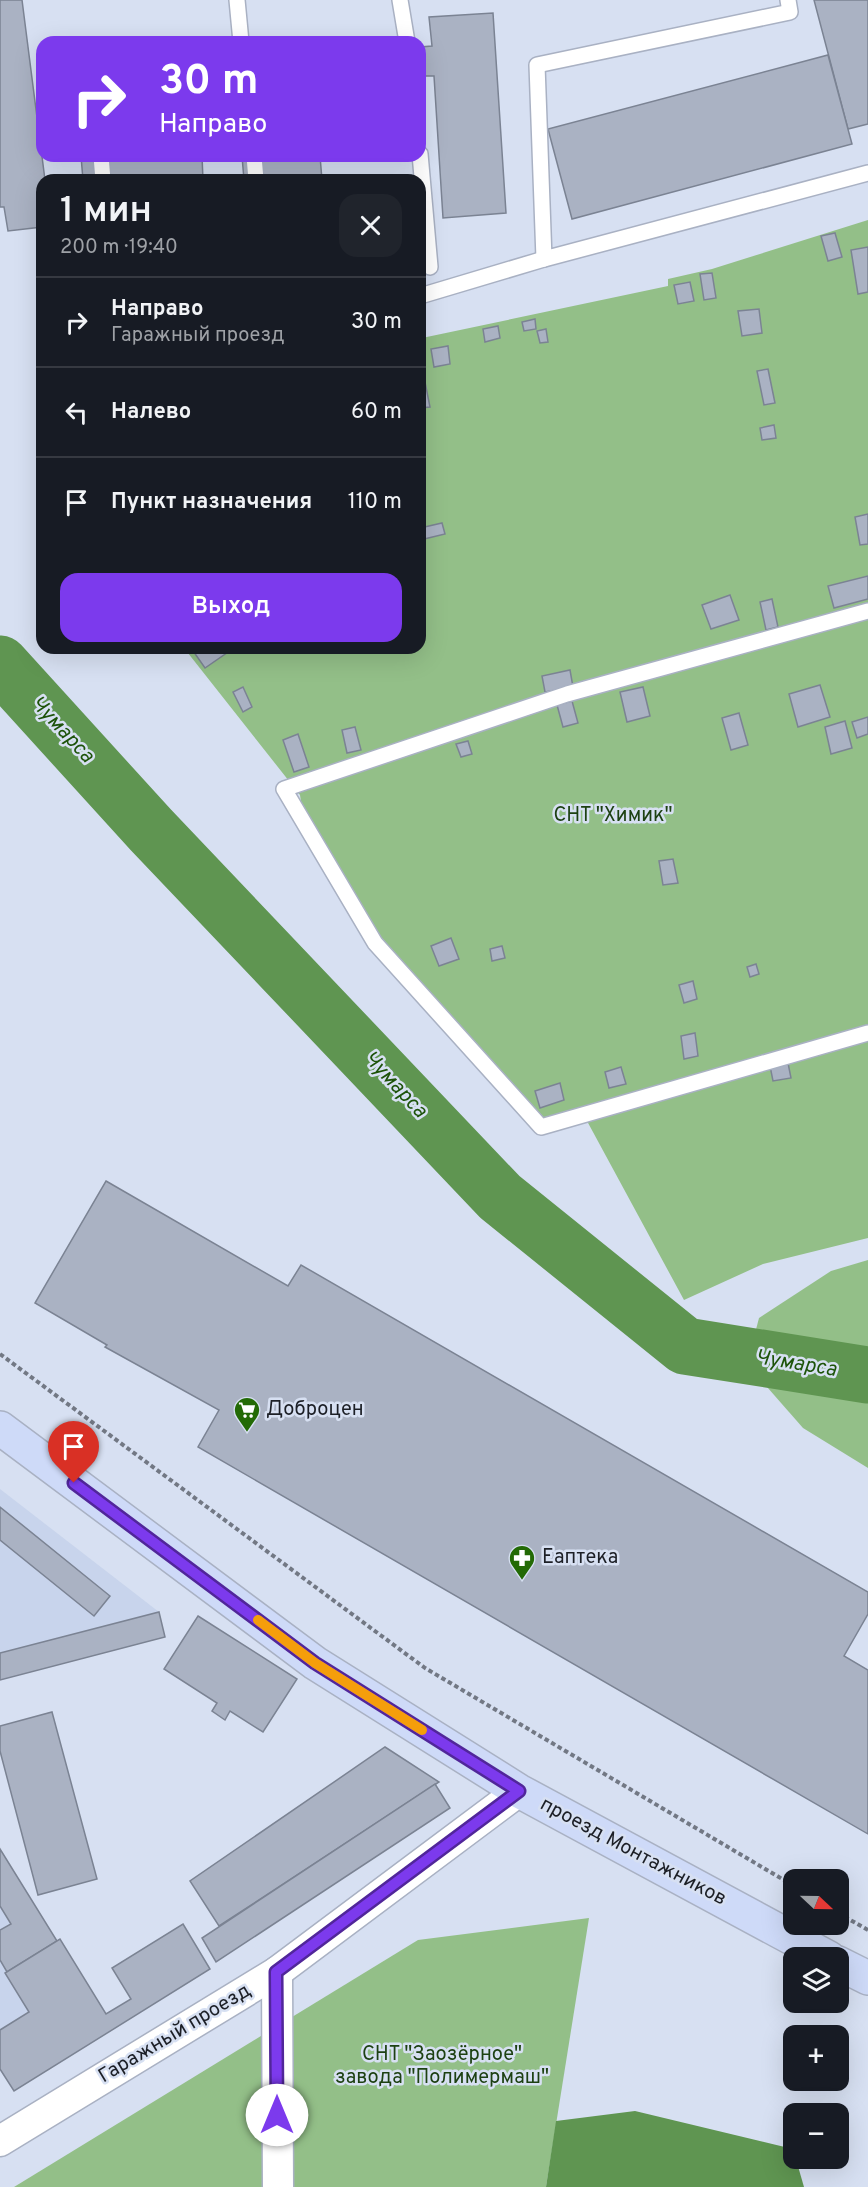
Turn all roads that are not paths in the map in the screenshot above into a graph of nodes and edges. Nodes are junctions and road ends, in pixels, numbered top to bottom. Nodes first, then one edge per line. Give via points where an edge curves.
1 (237, 0) edge
2 (400, 0) edge
3 (788, 0) edge
4 (240, 36) edge
5 (406, 36) edge
6 (868, 172) edge
7 (426, 222) edge
8 (543, 259) junction
9 (430, 267) dead end
10 (426, 294) edge
11 (868, 612) edge
12 (868, 1033) edge
13 (0, 1428) edge
14 (519, 1791) junction
15 (809, 1947) edge
16 (849, 1968) edge
17 (276, 1972) junction
18 (868, 1978) edge
19 (0, 2141) edge
20 (278, 2187) edge

1 - 4 lane
2 - 5 lane
3 - 8 lane via 790,12 537,65
6 - 8 lane
7 - 9 lane
8 - 10 lane
11 - 12 lane via 567,694 284,789 375,943 541,1127
13 - 14 main road, проезд Монтажников via 315,1663
14 - 15 main road, проезд Монтажников
14 - 17 street, Гаражный проезд
16 - 18 main road
17 - 19 street, Гаражный проезд
17 - 20 street

